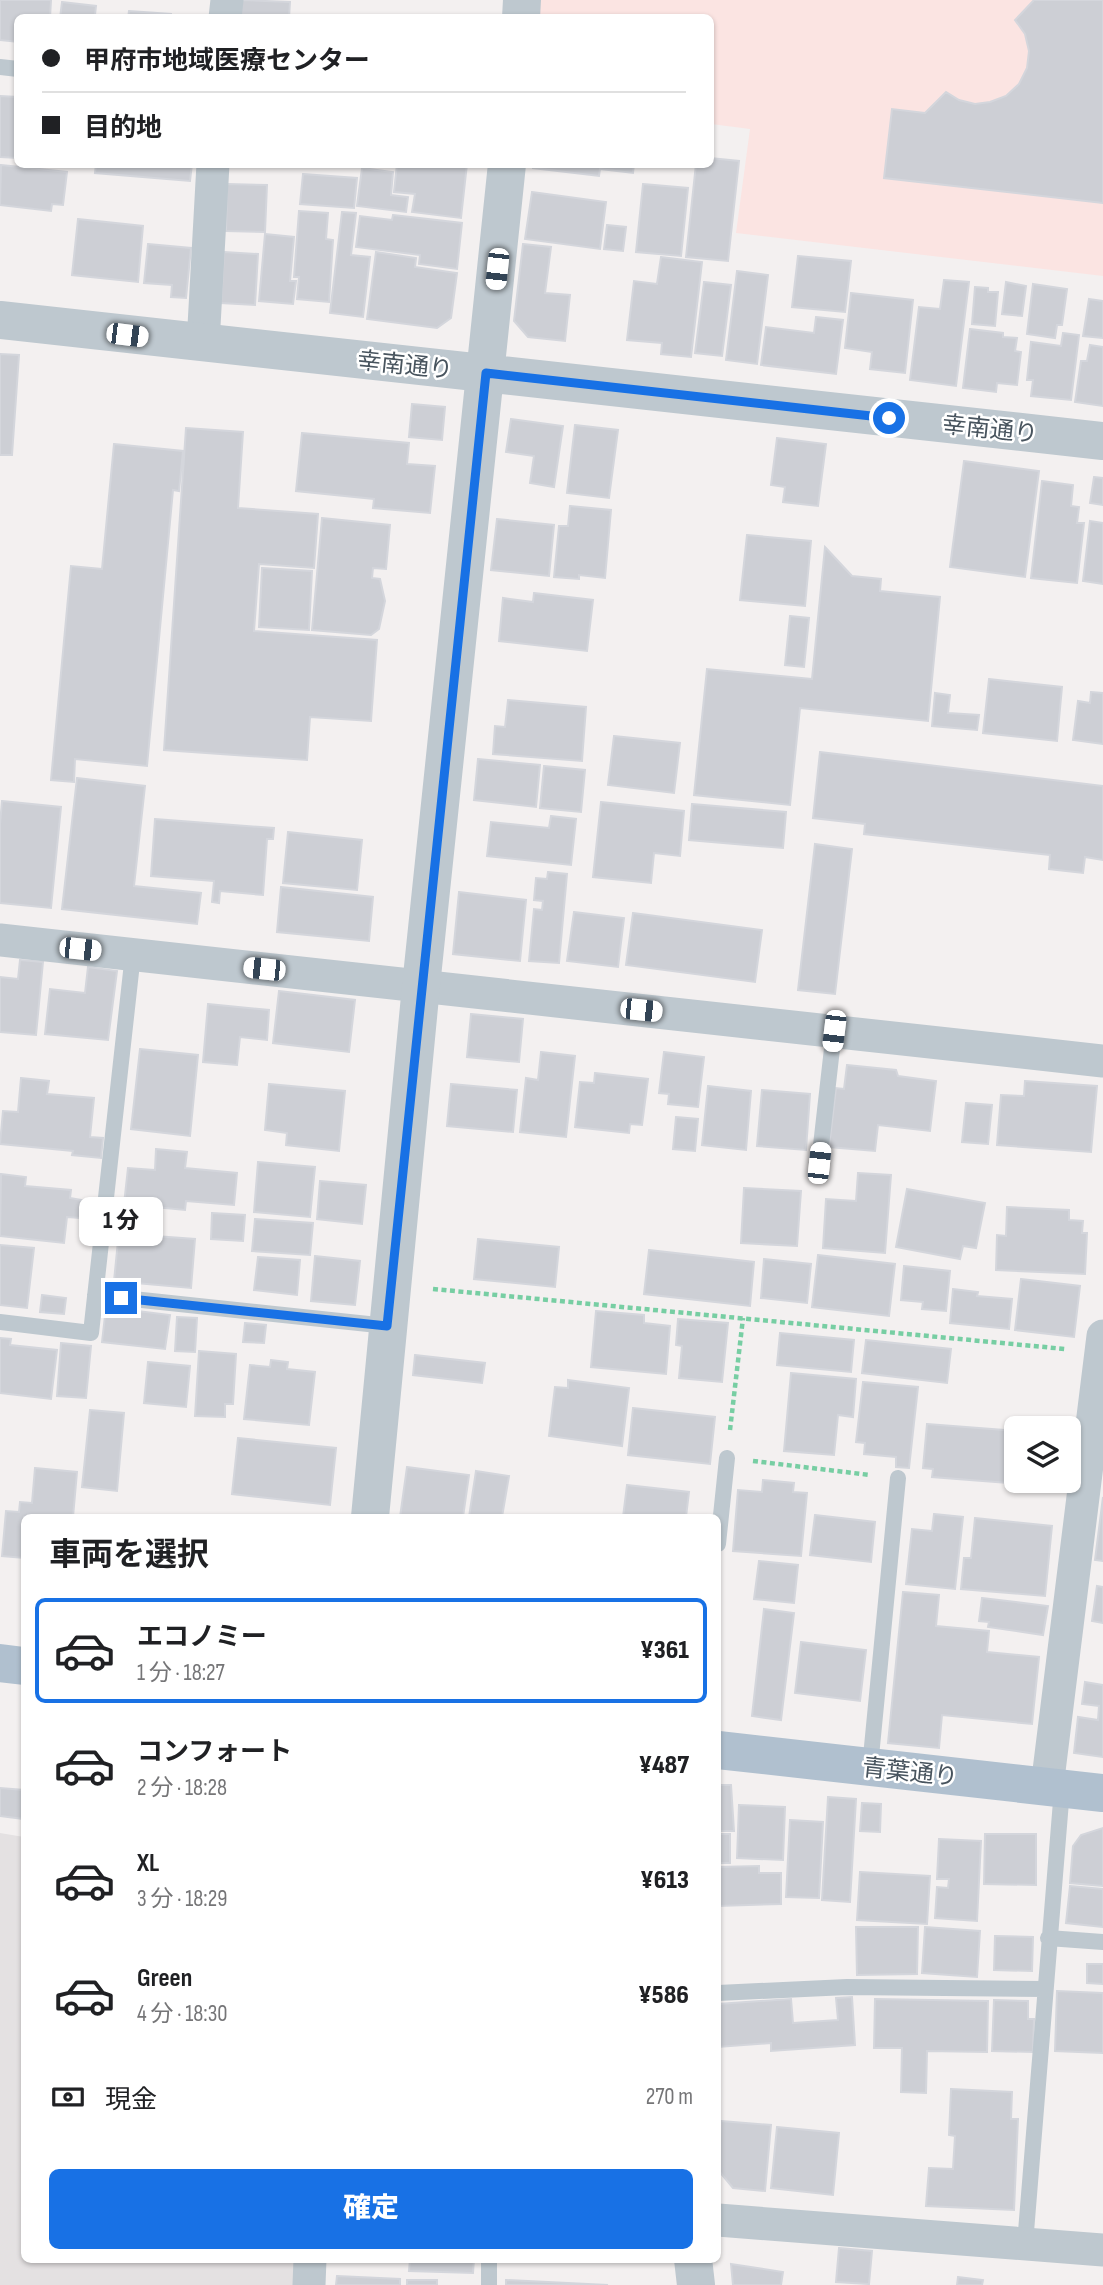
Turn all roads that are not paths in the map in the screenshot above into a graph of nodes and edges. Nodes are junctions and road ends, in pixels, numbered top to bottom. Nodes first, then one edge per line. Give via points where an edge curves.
1 (214, 168) edge
2 (507, 168) edge
3 (0, 320) edge
4 (203, 344) junction
5 (486, 373) junction
6 (1103, 441) edge
7 (0, 940) edge
8 (133, 954) junction
9 (421, 986) junction
10 (834, 1031) junction
11 (1103, 1061) edge
12 (819, 1163) dead end
13 (94, 1295) junction
14 (0, 1322) edge
15 (387, 1326) junction
16 (1101, 1364) edge
17 (727, 1458) road end
18 (898, 1478) road end
19 (370, 1514) edge
20 (721, 1515) edge
21 (0, 1664) edge
22 (21, 1667) edge
23 (721, 1750) edge
24 (870, 1767) junction
25 (1054, 1788) junction
26 (1103, 1793) edge
27 (1048, 1938) junction
28 (1103, 1942) edge
29 (1044, 1989) junction
30 (721, 1993) edge
31 (721, 2220) edge
32 (1025, 2244) junction
33 (1103, 2250) edge
34 (310, 2263) edge
35 (489, 2263) edge
36 (693, 2263) edge
37 (309, 2285) edge
38 (489, 2285) edge
39 (696, 2285) edge

1 - 4 street
2 - 5 street
3 - 4 street, 幸南通り
4 - 5 street, 幸南通り
5 - 6 street, 幸南通り
5 - 9 street
7 - 8 street
8 - 9 street
8 - 13 lane
9 - 10 street
9 - 15 street
10 - 11 street
10 - 12 lane
13 - 14 lane via 90,1333
13 - 15 lane
15 - 19 street
16 - 25 street
17 - 20 lane
18 - 24 lane
21 - 22 main road
23 - 24 main road, 青葉通り
24 - 25 main road, 青葉通り
25 - 26 main road, 青葉通り
25 - 27 lane
27 - 28 lane
27 - 29 lane
29 - 30 lane via 847,1987
29 - 32 lane
31 - 32 street
32 - 33 street
34 - 37 street
35 - 38 lane
36 - 39 street

